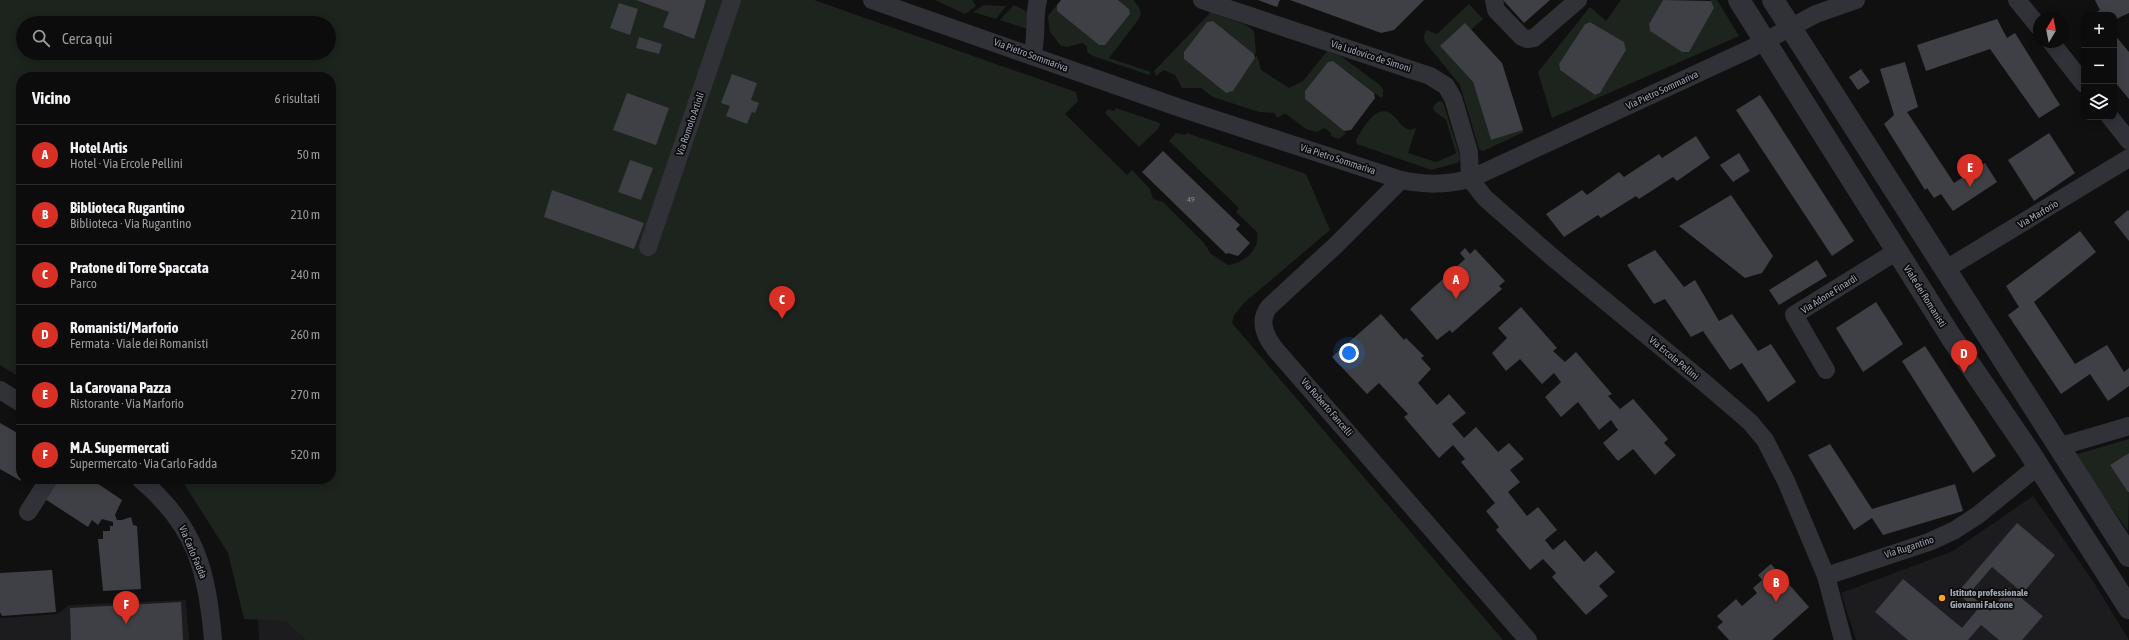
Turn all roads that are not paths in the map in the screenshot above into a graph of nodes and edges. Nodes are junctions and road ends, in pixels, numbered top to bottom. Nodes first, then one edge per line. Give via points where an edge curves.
1 (732, 0) edge
2 (1038, 0) edge
3 (1202, 0) edge
4 (1494, 0) edge
5 (1578, 0) edge
6 (1740, 0) edge
7 (1773, 0) edge
8 (1856, 0) edge
9 (2017, 0) edge
10 (879, 1) edge
11 (2033, 20) edge
12 (1791, 27) junction
13 (1765, 41) junction
14 (2056, 48) edge
15 (1032, 56) junction
16 (2081, 80) edge
17 (2112, 120) edge
18 (2129, 141) edge
19 (2129, 158) edge
20 (1470, 179) junction
21 (1401, 180) junction
22 (648, 247) dead end
23 (1897, 251) junction
24 (1946, 269) junction
25 (1826, 370) dead end
26 (0, 390) edge
27 (16, 400) edge
28 (2129, 426) edge
29 (2058, 447) junction
30 (2038, 466) junction
31 (46, 484) edge
32 (145, 484) edge
33 (28, 512) dead end
34 (2129, 556) edge
35 (1826, 576) junction
36 (2129, 608) edge
37 (213, 640) edge
38 (1528, 640) edge
39 (1843, 640) edge

1 - 22 street, Via Romolo Artioli
2 - 15 street via 1036,38
3 - 20 street, Via Ludovico de Simoni via 1442,82 1449,88 1463,127 1469,152
4 - 5 street via 1496,10 1527,39 1534,38
6 - 13 street, Viale dei Romanisti
7 - 12 street
8 - 12 street, Via Pietro Sommariva via 1816,14
9 - 11 street
10 - 15 street, Via Pietro Sommariva
12 - 13 street, Via Pietro Sommariva
12 - 24 street
13 - 20 street, Via Pietro Sommariva
13 - 23 street, Viale dei Romanisti
14 - 16 street
15 - 21 street, Via Pietro Sommariva via 1183,109
17 - 18 street
19 - 24 street, Via Marforio
20 - 21 street, Via Pietro Sommariva via 1441,185
20 - 35 street, Via Ercole Pellini via 1507,219 1701,380 1754,428 1774,456
21 - 38 street, Via Roberto Fancelli via 1269,307 1263,318 1266,335 1275,349
23 - 25 street, Via Adone Finardi via 1794,315
23 - 30 street, Viale dei Romanisti via 1951,337
24 - 29 street
26 - 27 street
28 - 29 street
29 - 34 street
30 - 35 street, Via Rugantino via 1978,515 1955,530 1929,542
30 - 36 street, Viale dei Romanisti
31 - 33 street
32 - 37 street, Via Carlo Fadda via 173,510 195,551 207,586
35 - 39 street

